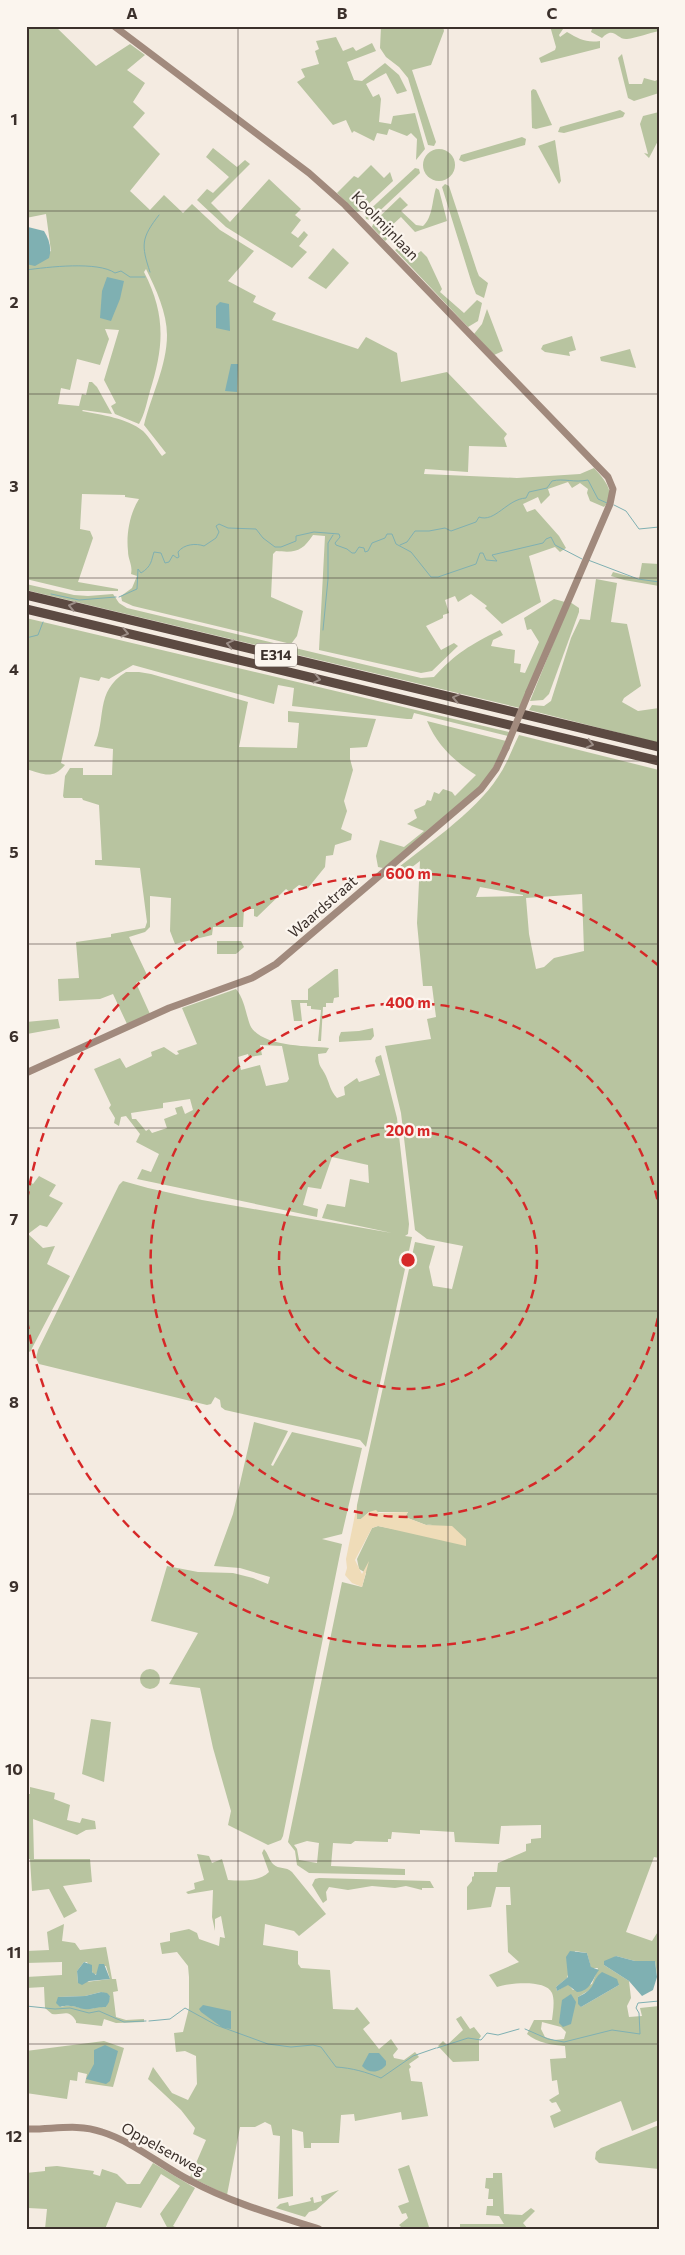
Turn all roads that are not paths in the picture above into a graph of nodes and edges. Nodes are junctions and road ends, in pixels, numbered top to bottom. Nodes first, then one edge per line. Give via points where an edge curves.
1 (114, 26) edge
2 (608, 477) joint
3 (26, 595) edge
4 (26, 609) edge
5 (659, 747) edge
6 (659, 761) edge
7 (26, 1073) edge
8 (26, 2129) edge
9 (304, 2227) edge
10 (319, 2229) edge

1 - 2 street, Koolmijnlaan via 309,172 346,205
2 - 7 street, Waardstraat, bridge via 613,489 612,499 506,748 481,789 276,964 252,978 169,1008
5 -> 3 highway, E314
4 -> 6 highway, E314
8 - 9 street, Oppelsenweg via 75,2127 100,2131 225,2199
9 - 10 street, Oppelsenweg

